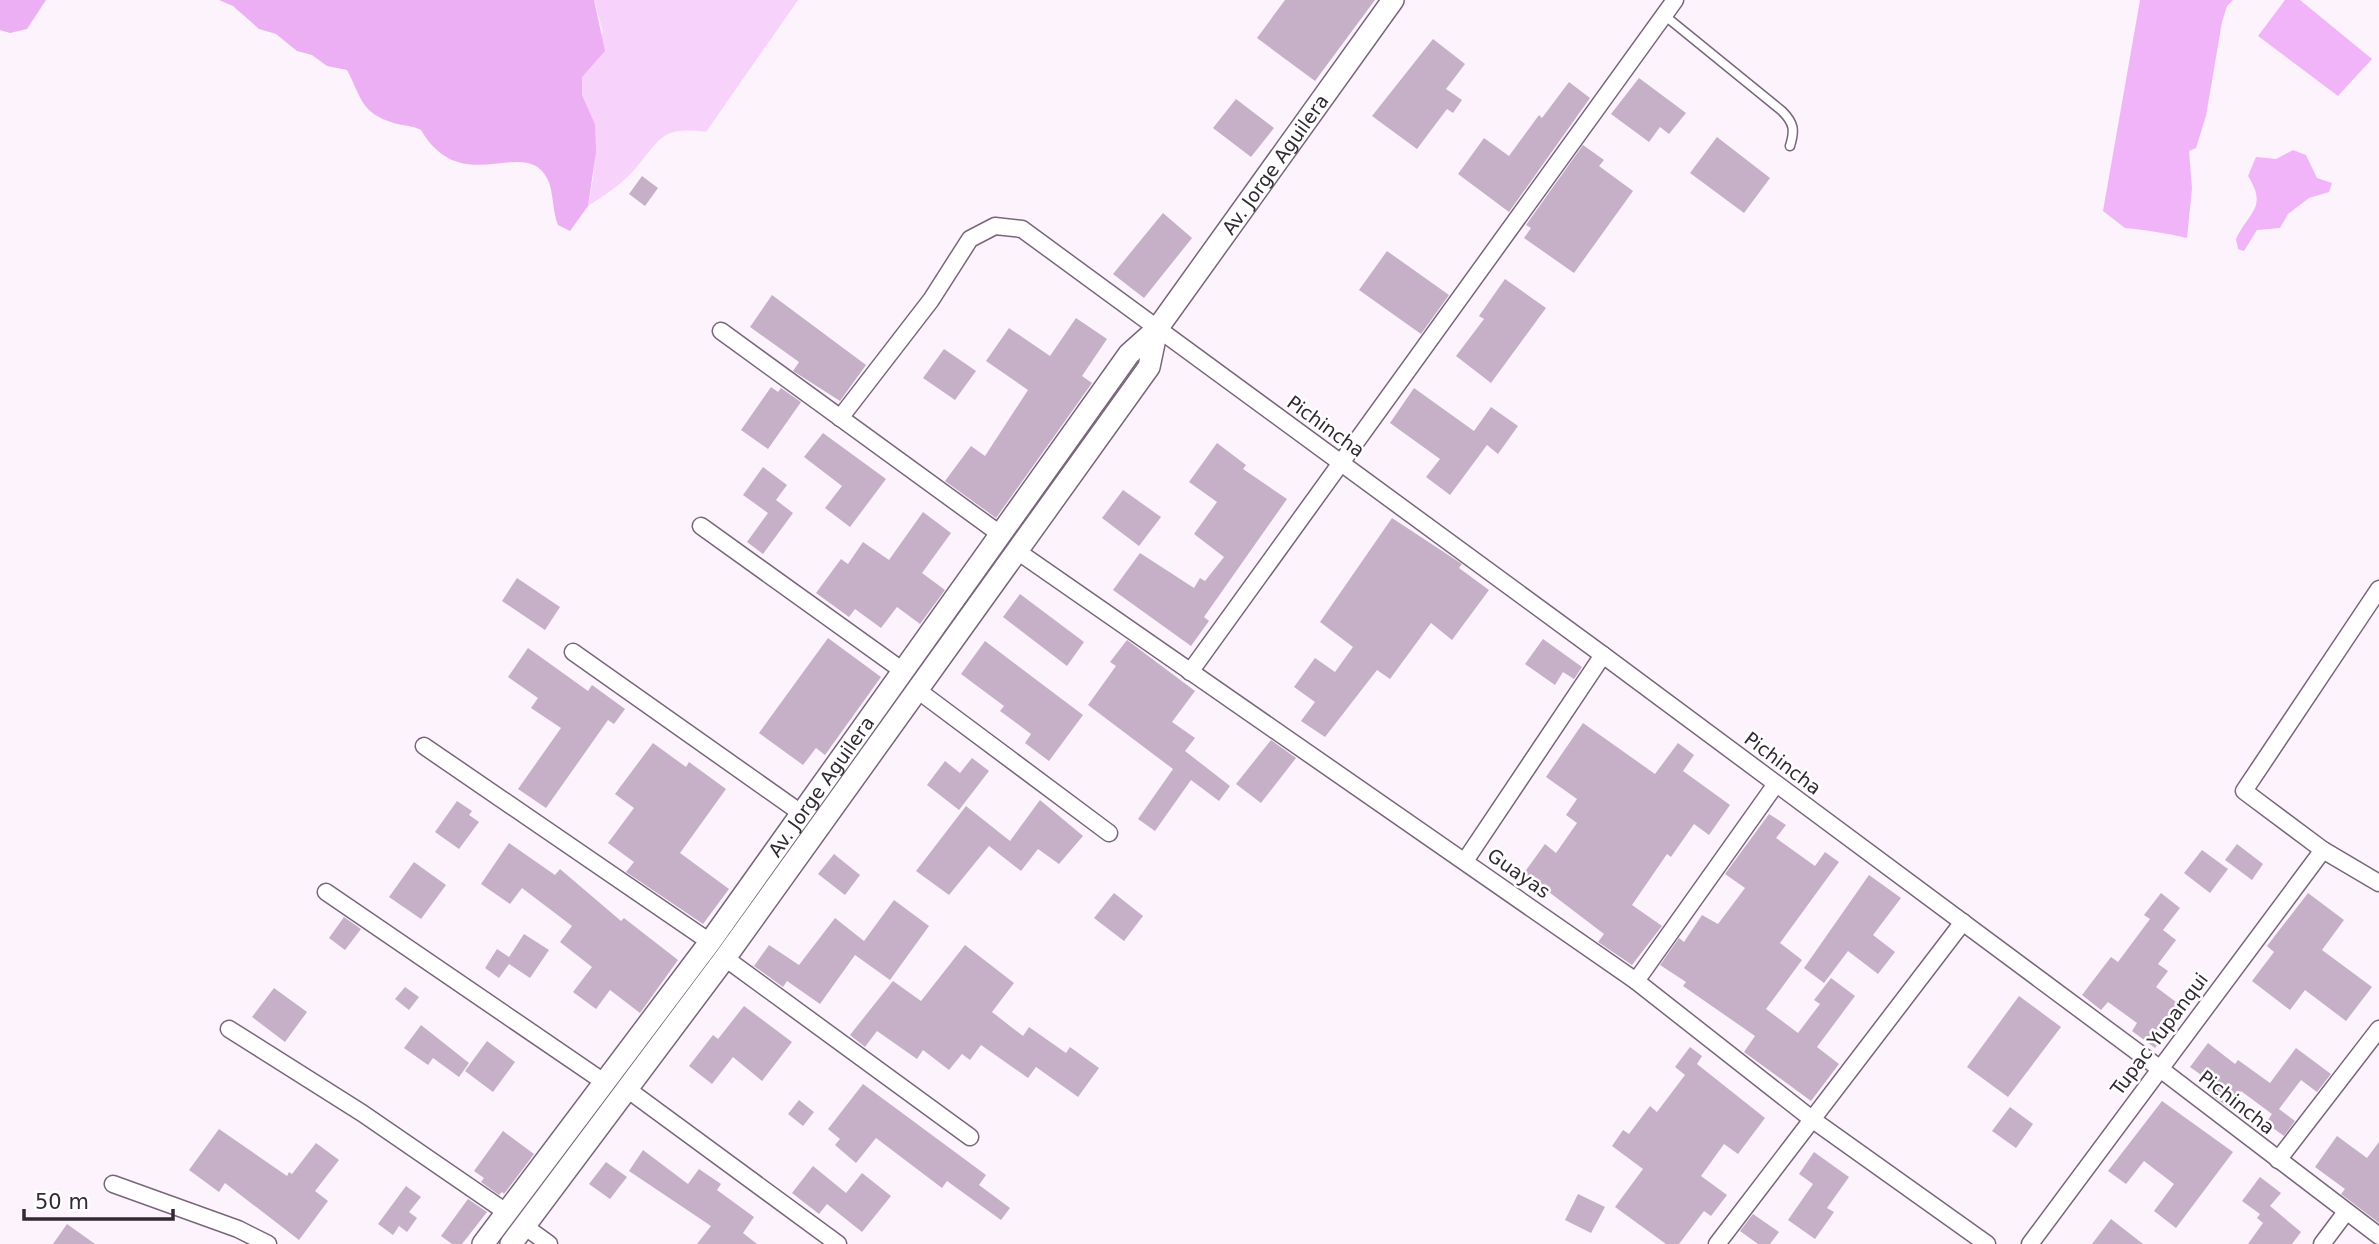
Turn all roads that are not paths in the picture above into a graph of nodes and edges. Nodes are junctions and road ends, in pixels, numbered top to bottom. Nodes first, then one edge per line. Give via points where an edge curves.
1 (1393, 0) edge
2 (1675, 0) edge
3 (1664, 15) junction
4 (1790, 146) dead end
5 (1157, 329) junction
6 (721, 331) dead end
7 (841, 418) junction
8 (1343, 464) junction
9 (701, 526) dead end
10 (1000, 534) junction
11 (1017, 551) junction
12 (2379, 589) edge
13 (573, 652) dead end
14 (1602, 655) junction
15 (903, 671) junction
16 (1190, 672) junction
17 (916, 689) junction
18 (424, 746) dead end
19 (1776, 784) junction
20 (801, 813) junction
21 (1109, 833) dead end
22 (2323, 850) junction
23 (1465, 861) junction
24 (2379, 883) edge
25 (326, 892) dead end
26 (1963, 922) junction
27 (710, 942) junction
28 (726, 958) junction
29 (1636, 981) junction
30 (229, 1029) dead end
31 (2379, 1029) edge
32 (2159, 1068) junction
33 (604, 1083) junction
34 (627, 1089) junction
35 (1813, 1120) junction
36 (970, 1137) dead end
37 (2278, 1160) junction
38 (113, 1184) dead end
39 (506, 1212) junction
40 (2346, 1212) junction
41 (518, 1235) edge
42 (2379, 1236) edge
43 (268, 1244) edge
44 (483, 1244) edge
45 (549, 1244) edge
46 (838, 1244) edge
47 (1717, 1244) edge
48 (1986, 1244) edge
49 (2030, 1244) edge
50 (2322, 1244) edge

1 - 5 street, Av. Jorge Aguilera
2 - 3 street
3 - 4 lane via 1783,111 1795,131
3 - 8 street
5 - 7 street, Pichincha via 1022,229 986,228 963,247 931,300
5 - 8 street, Pichincha
5 - 10 street, Av. Jorge Aguilera via 1129,354
5 - 11 street, Av. Jorge Aguilera via 1149,367
6 - 7 street
7 - 10 street
8 - 14 street, Pichincha
8 - 16 street
9 - 15 street
10 - 15 street, Av. Jorge Aguilera
11 - 16 street, Guayas
11 - 17 street, Av. Jorge Aguilera
12 - 22 street via 2244,792
13 - 20 street
14 - 19 street, Pichincha
14 - 23 street
15 - 20 street, Av. Jorge Aguilera
16 - 23 street, Guayas
17 - 21 street
17 - 28 street, Av. Jorge Aguilera
18 - 27 street
19 - 26 street, Pichincha
19 - 29 street
20 - 27 street, Av. Jorge Aguilera
22 - 24 street
22 - 32 street, Tupac Yupanqui
23 - 29 street, Guayas
25 - 33 street
26 - 32 street, Pichincha
26 - 35 street
27 - 33 street, Av. Jorge Aguilera
28 - 34 street, Av. Jorge Aguilera
28 - 36 street
29 - 35 street, Guayas
30 - 39 street
31 - 37 street
32 - 37 street, Pichincha
32 - 49 street, Tupac Yupanqui
33 - 39 street, Av. Jorge Aguilera
34 - 41 street, Av. Jorge Aguilera
34 - 46 street
35 - 47 street
35 - 48 street, Guayas
37 - 40 street, Pichincha
38 - 43 street
39 - 44 street, Av. Jorge Aguilera
40 - 42 street, Pichincha
40 - 50 street
41 - 45 street

